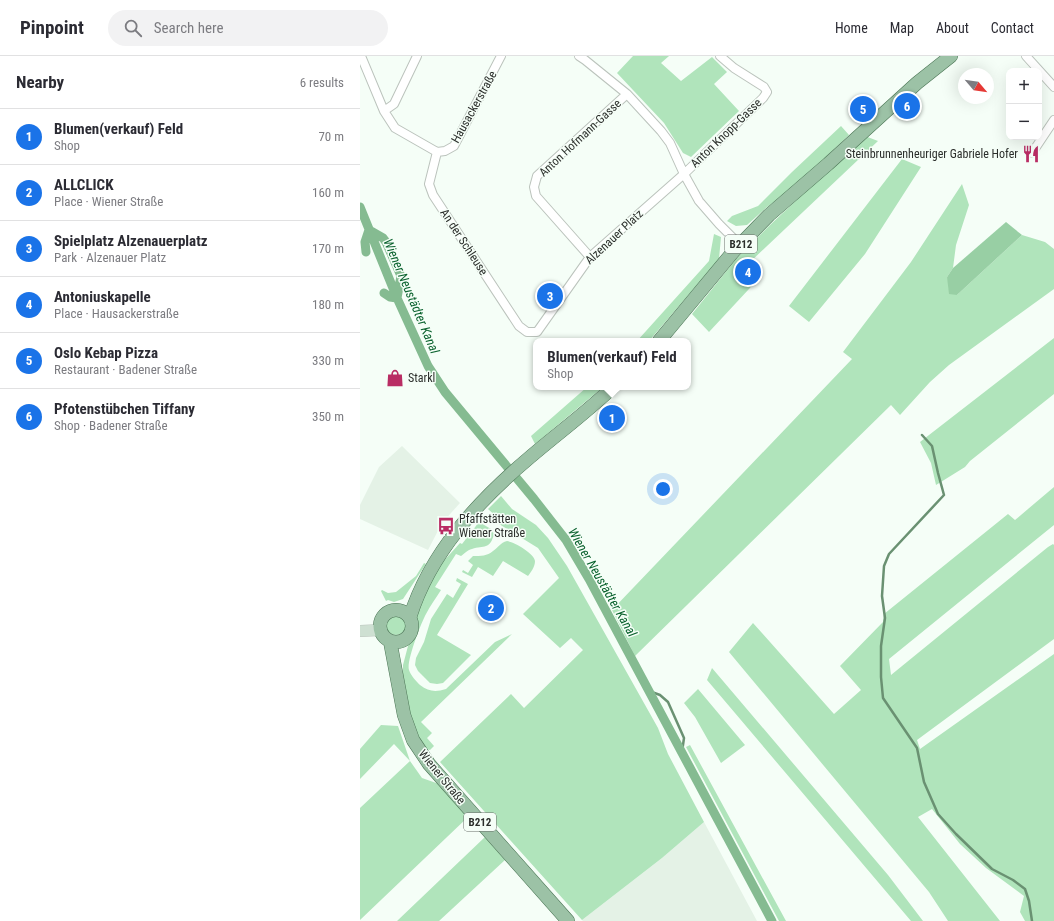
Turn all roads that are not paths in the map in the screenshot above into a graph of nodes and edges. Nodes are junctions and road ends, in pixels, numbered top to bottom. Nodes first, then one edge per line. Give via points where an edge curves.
1 (361, 56) edge
2 (417, 56) edge
3 (501, 56) edge
4 (579, 56) edge
5 (720, 56) edge
6 (951, 56) edge
7 (1026, 56) edge
8 (1054, 87) edge
9 (627, 94) junction
10 (384, 111) junction
11 (1054, 120) edge
12 (437, 152) junction
13 (1032, 154) dead end
14 (684, 174) junction
15 (740, 245) junction
16 (590, 257) junction
17 (519, 326) joint
18 (662, 338) edge
19 (610, 390) edge
20 (405, 614) junction
21 (381, 630) junction
22 (360, 631) edge
23 (404, 640) junction
24 (390, 641) junction
25 (396, 670) junction
26 (568, 921) edge

1 - 10 street, Hausackerstraße
2 - 10 street via 394,104
3 - 12 street, Hausackerstraße via 454,146
4 - 9 street
5 - 14 street, Anton Knopp-Gasse via 734,68 764,86 767,92
6 - 15 main road, B212 via 917,83 769,215
7 - 8 street
9 - 14 street via 670,143
9 - 16 street, Anton Hofmann-Gasse via 537,176 534,187 536,196
10 - 12 street, Hausackerstraße via 396,128
11 - 13 street
12 - 17 street, An der Schleuse via 429,184 433,195
14 - 15 street via 699,201
14 - 16 street, Alzenauer Platz
15 - 18 main road, B212
16 - 17 street, Alzenauer Platz via 537,332 527,332
19 - 20 main road, Wiener Straße / B212 via 520,466 476,508 456,531
20 - 21 main road via 394,610 388,612 383,617
20 - 23 main road, Wiener Straße / B212 via 412,627
21 - 22 main road
21 - 24 main road, Wiener Straße / B212
23 - 24 main road
23 - 25 main road, Wiener Straße / B212
24 - 25 main road, Wiener Straße / B212
25 - 26 main road, Wiener Straße / B212 via 404,715 413,740 429,764

